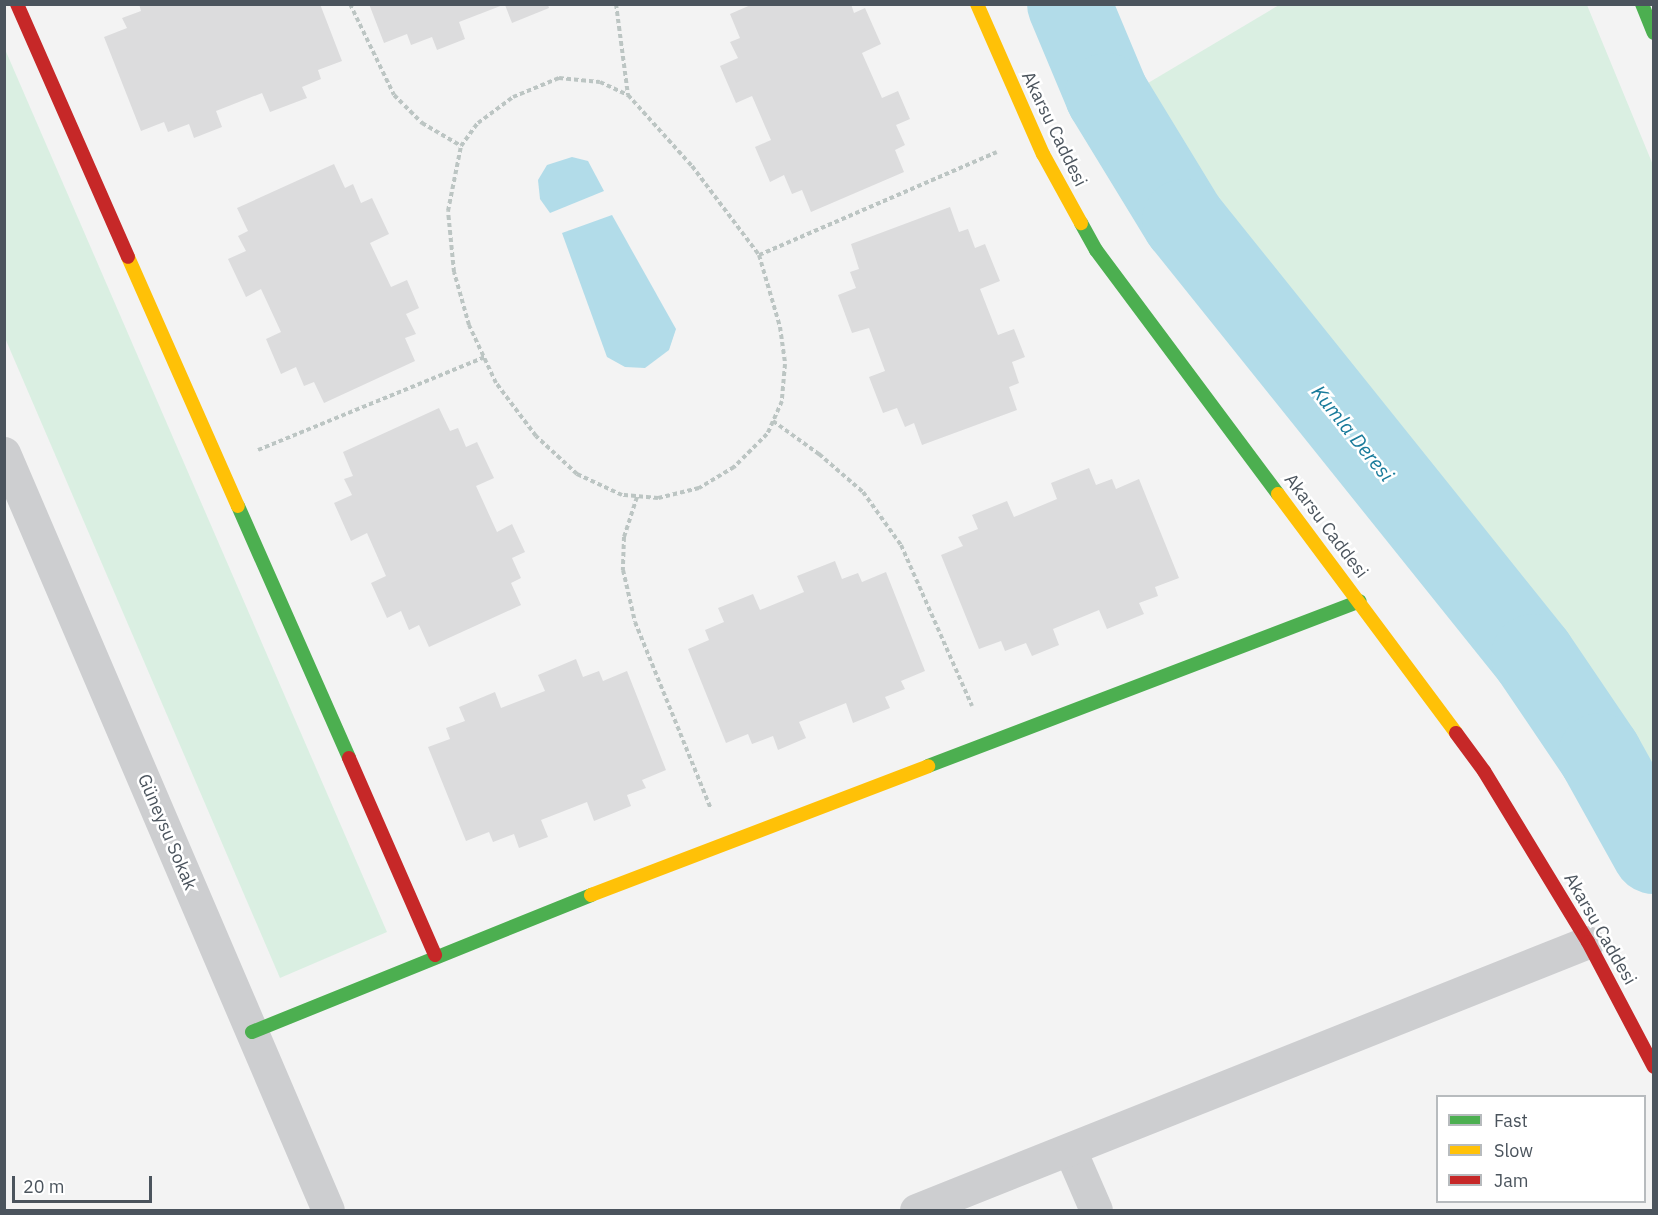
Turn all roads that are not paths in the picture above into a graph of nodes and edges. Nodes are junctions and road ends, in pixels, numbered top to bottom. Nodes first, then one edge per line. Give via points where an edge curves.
1 (17, 4) edge
2 (977, 4) edge
3 (1642, 4) edge
4 (1653, 33) edge
5 (4, 453) edge
6 (1360, 601) junction
7 (1588, 942) junction
8 (435, 955) junction
9 (252, 1032) junction
10 (1653, 1067) edge
11 (1070, 1150) junction
12 (328, 1210) edge
13 (916, 1210) edge
14 (1096, 1210) edge

1 - 8 main road
2 - 6 main road, Akarsu Caddesi via 1043,154 1096,250
3 - 4 main road
5 - 9 street, Güneysu Sokak
6 - 7 main road, Akarsu Caddesi via 1484,771
6 - 8 main road
7 - 10 main road, Akarsu Caddesi via 1644,1042
7 - 11 street
8 - 9 main road
9 - 12 street, Güneysu Sokak
11 - 13 street
11 - 14 street

